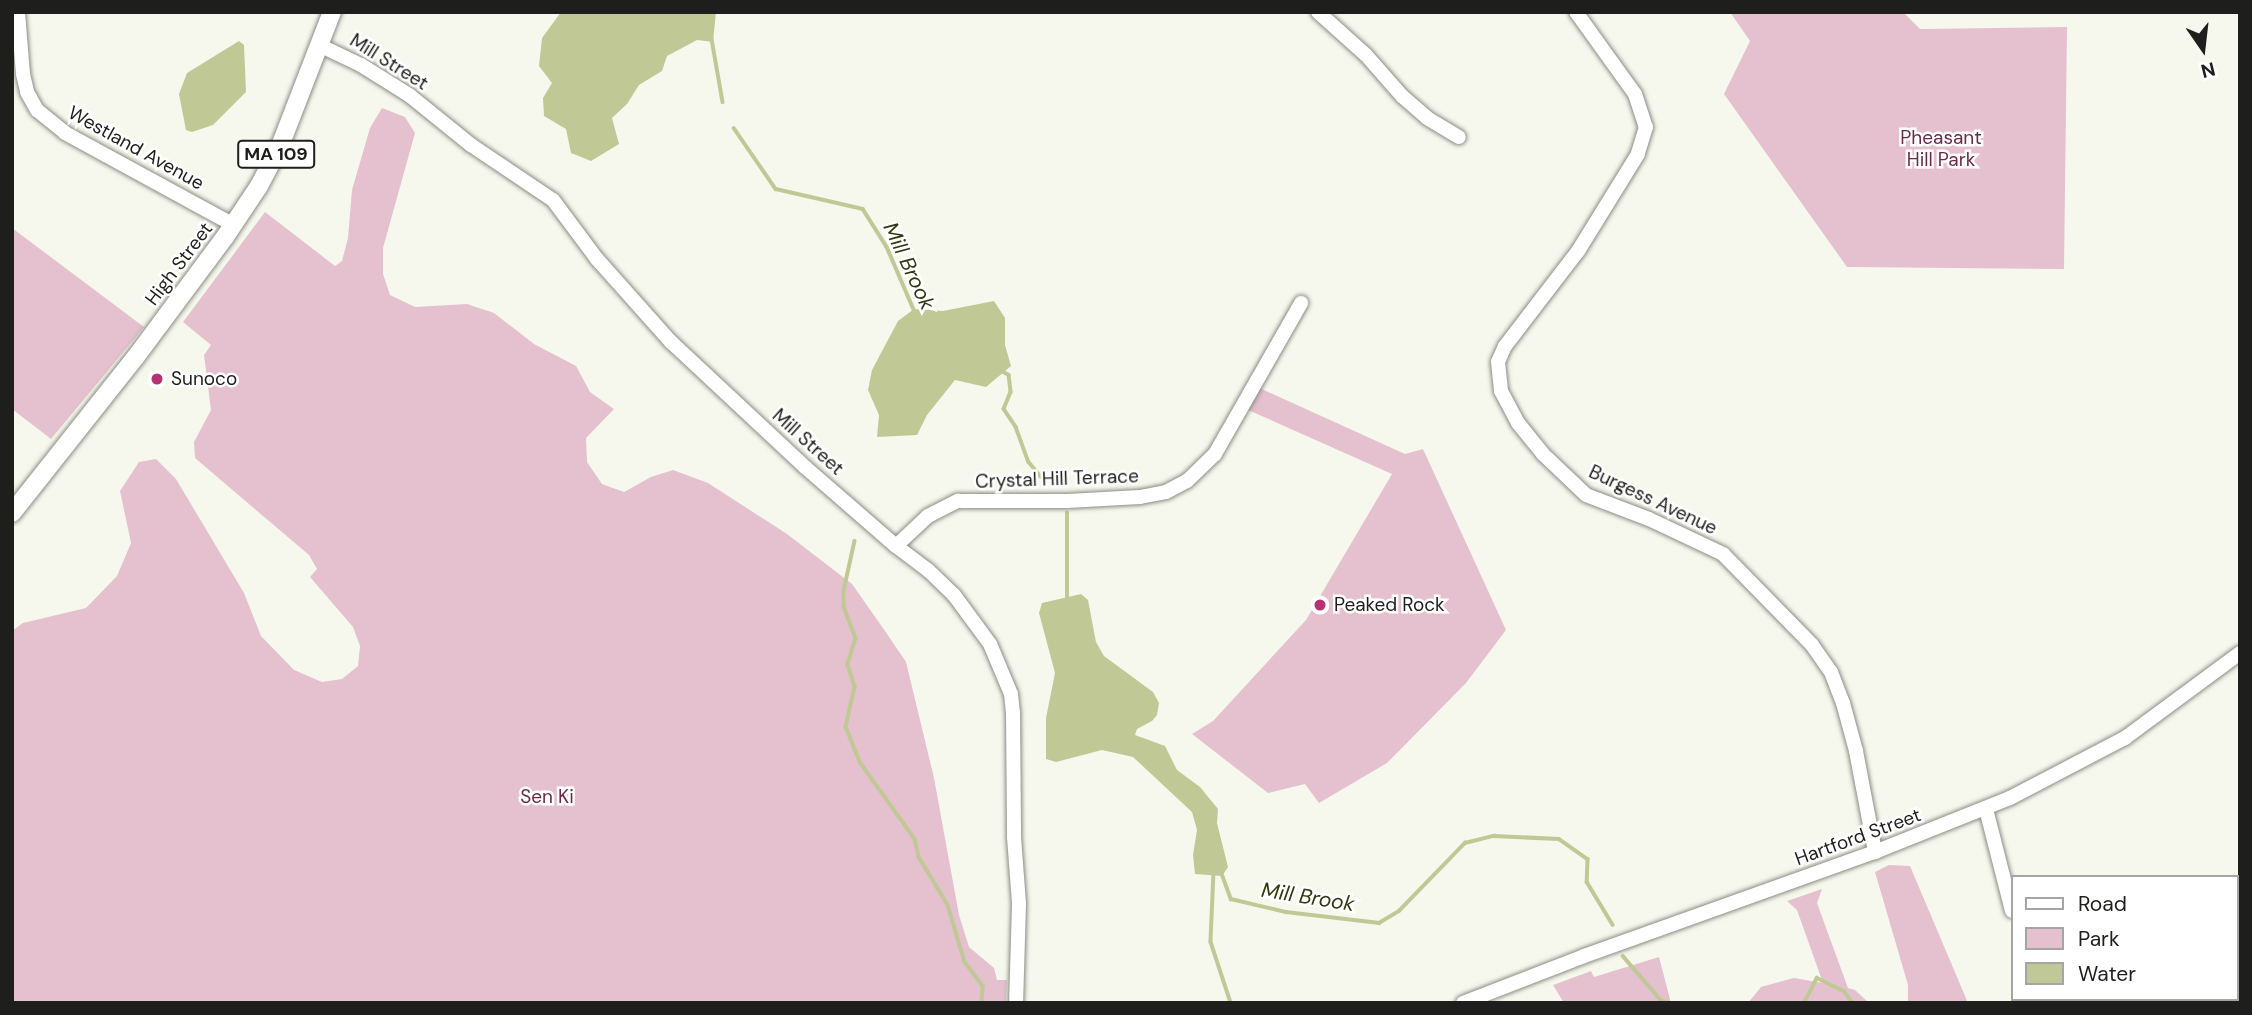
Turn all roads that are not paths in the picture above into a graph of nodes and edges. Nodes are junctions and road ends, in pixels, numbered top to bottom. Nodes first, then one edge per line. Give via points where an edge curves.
1 (18, 12) edge
2 (332, 12) edge
3 (1318, 12) edge
4 (1576, 12) edge
5 (319, 45) junction
6 (1459, 137) dead end
7 (234, 225) junction
8 (1301, 303) dead end
9 (12, 513) edge
10 (896, 546) junction
11 (2240, 653) edge
12 (1986, 809) junction
13 (1875, 852) junction
14 (2010, 903) edge
15 (1016, 1003) edge
16 (1463, 1003) edge

1 - 7 street, Westland Avenue via 23,74 37,110 65,133
2 - 5 main road, High Street / MA 109
3 - 6 street via 1410,103
4 - 13 street, Burgess Avenue via 1635,94 1646,127 1638,154 1578,251 1504,346 1498,362 1501,391 1518,423 1578,489 1723,554 1812,645 1831,672 1843,703
5 - 7 main road, High Street / MA 109 via 280,146
5 - 10 street, Mill Street via 410,95 471,145 553,201 671,342
7 - 9 main road, High Street / MA 109
8 - 10 street, Crystal Hill Terrace via 1216,454 1187,481 1166,492 1140,497 958,500 928,516
10 - 15 street, Mill Street via 954,595 990,644 1011,694 1019,904
11 - 12 street, Hartford Street via 2125,738
12 - 13 street, Hartford Street
12 - 14 street
13 - 16 street, Hartford Street

